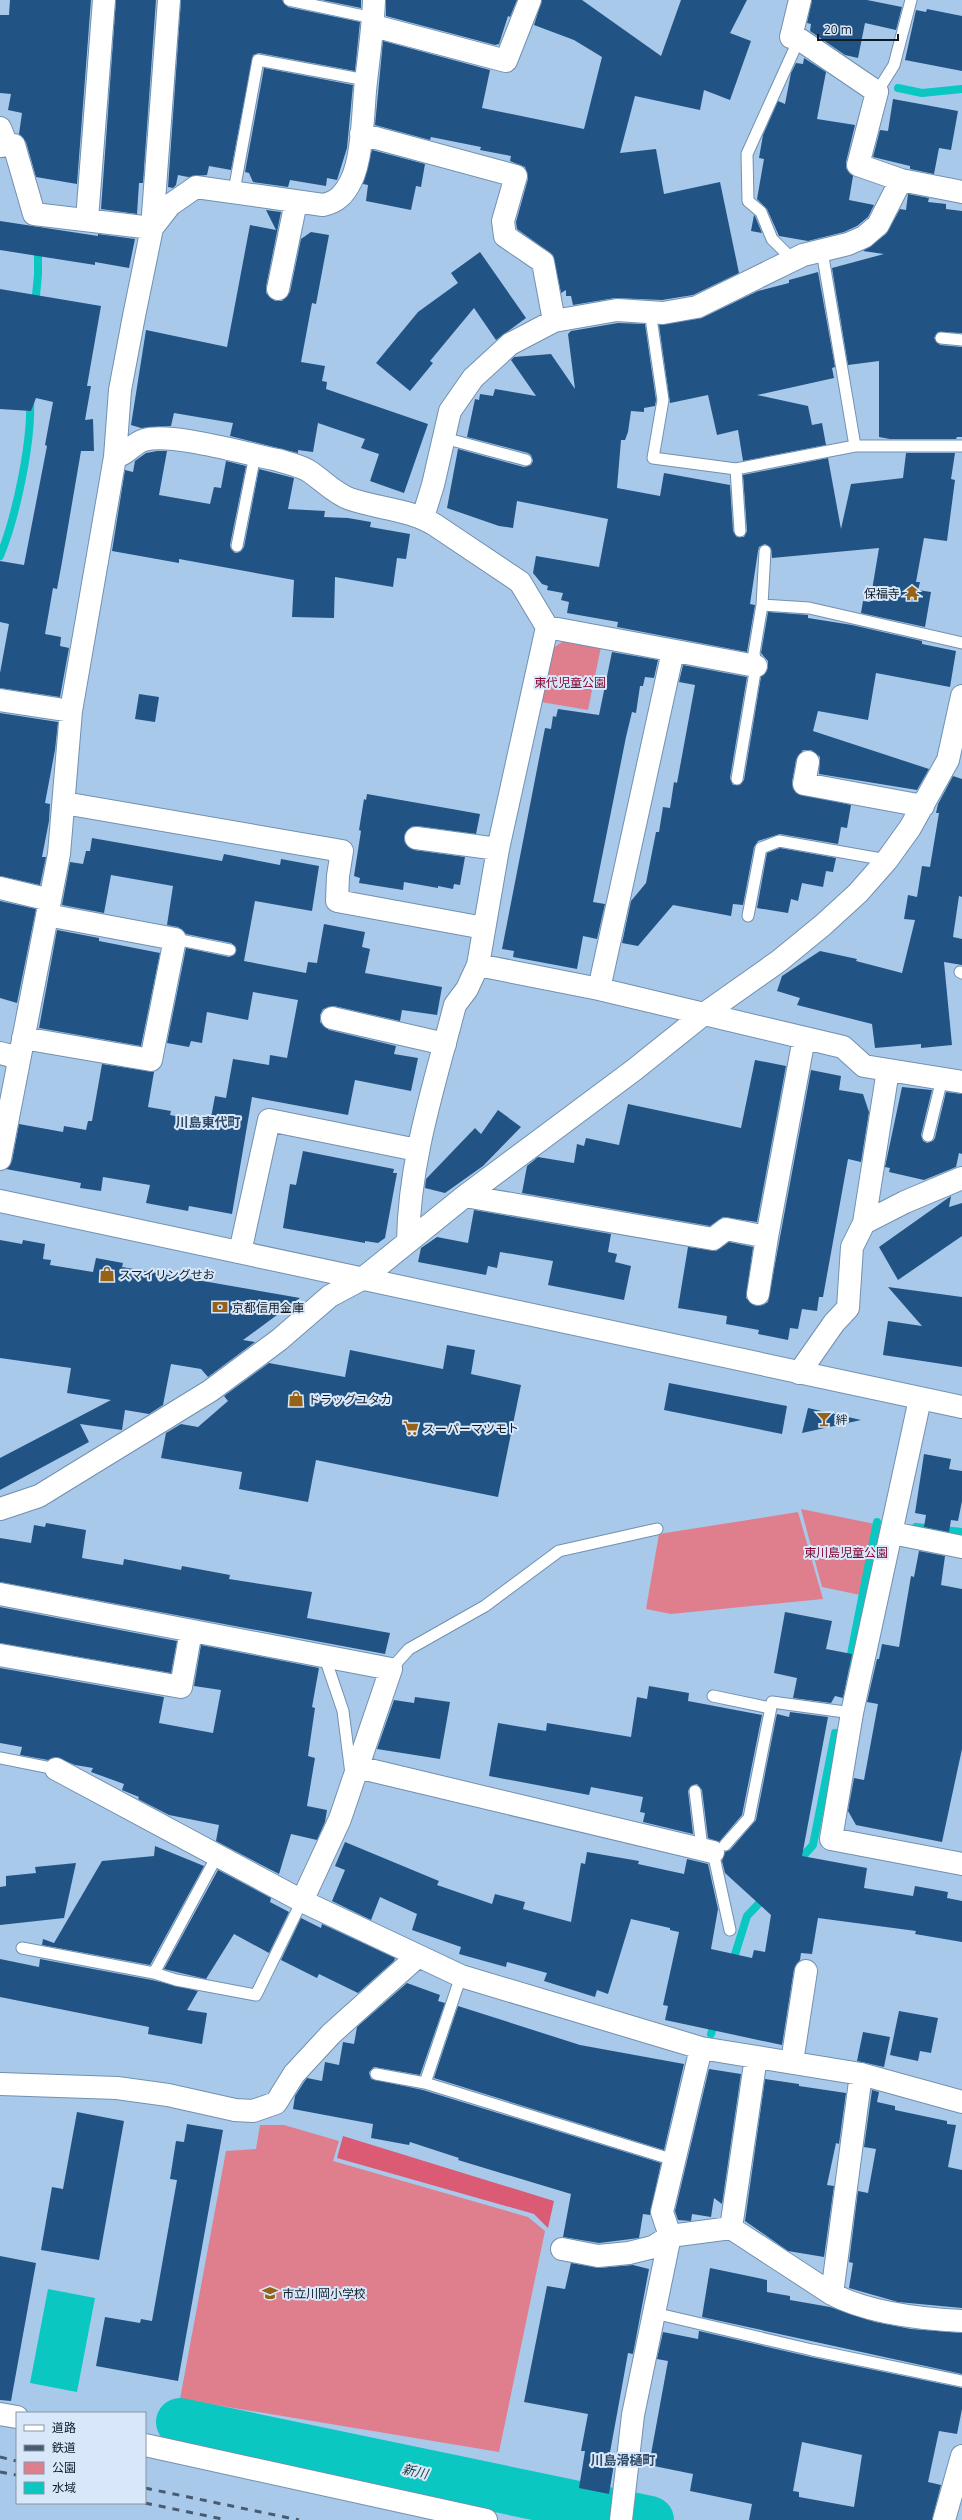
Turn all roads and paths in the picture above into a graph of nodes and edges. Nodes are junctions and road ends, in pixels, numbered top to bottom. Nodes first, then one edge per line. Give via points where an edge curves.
1 (104, 0) edge
2 (168, 0) edge
3 (289, 0) edge
4 (530, 0) edge
5 (800, 0) edge
6 (911, 0) edge
7 (374, 15) edge
8 (799, 39) junction
9 (366, 80) junction
10 (877, 92) junction
11 (361, 134) junction
12 (2, 140) edge
13 (901, 180) junction
14 (234, 191) junction
15 (962, 192) edge
16 (296, 202) junction
17 (87, 219) junction
18 (152, 228) junction
19 (822, 251) junction
20 (793, 260) junction
21 (278, 289) dead end
22 (650, 311) junction
23 (554, 321) junction
24 (941, 338) dead end
25 (962, 340) edge
26 (444, 438) junction
27 (855, 446) junction
28 (962, 446) edge
29 (255, 455) junction
30 (115, 457) junction
31 (526, 460) dead end
32 (736, 469) junction
33 (422, 517) junction
34 (740, 531) dead end
35 (236, 546) dead end
36 (765, 550) dead end
37 (762, 605) junction
38 (547, 627) junction
39 (962, 643) edge
40 (673, 651) junction
41 (756, 666) junction
42 (962, 696) edge
43 (0, 700) edge
44 (71, 711) junction
45 (808, 762) dead end
46 (955, 763) edge
47 (737, 779) dead end
48 (64, 803) junction
49 (923, 806) junction
50 (416, 838) dead end
51 (498, 849) junction
52 (887, 860) junction
53 (0, 888) edge
54 (49, 908) junction
55 (748, 916) dead end
56 (484, 928) junction
57 (175, 939) junction
58 (230, 950) dead end
59 (478, 965) junction
60 (599, 989) junction
61 (704, 1014) junction
62 (332, 1018) dead end
63 (804, 1038) junction
64 (445, 1044) junction
65 (14, 1050) edge
66 (888, 1070) junction
67 (952, 1080) edge
68 (928, 1136) dead end
69 (417, 1150) junction
70 (0, 1158) edge
71 (962, 1178) edge
72 (465, 1196) junction
73 (0, 1201) edge
74 (864, 1223) junction
75 (767, 1237) junction
76 (408, 1242) junction
77 (240, 1252) junction
78 (362, 1279) junction
79 (758, 1294) dead end
80 (799, 1373) junction
81 (920, 1398) junction
82 (962, 1407) edge
83 (0, 1509) edge
84 (657, 1530) dead end
85 (892, 1533) junction
86 (962, 1547) edge
87 (0, 1594) edge
88 (191, 1631) junction
89 (0, 1655) edge
90 (324, 1655) junction
91 (391, 1668) junction
92 (713, 1696) dead end
93 (770, 1708) junction
94 (852, 1713) junction
95 (0, 1758) edge
96 (56, 1769) joint
97 (355, 1775) junction
98 (696, 1791) dead end
99 (713, 1848) junction
100 (217, 1856) junction
101 (962, 1864) edge
102 (302, 1901) junction
103 (730, 1930) dead end
104 (22, 1948) dead end
105 (418, 1956) junction
106 (806, 1971) dead end
107 (154, 1973) junction
108 (461, 1976) junction
109 (700, 2048) junction
110 (756, 2057) junction
111 (792, 2062) junction
112 (376, 2074) dead end
113 (861, 2074) junction
114 (425, 2082) junction
115 (0, 2084) edge
116 (962, 2102) edge
117 (674, 2160) junction
118 (731, 2228) junction
119 (670, 2236) junction
120 (562, 2249) dead end
121 (832, 2294) junction
122 (654, 2313) junction
123 (962, 2321) edge
124 (962, 2381) edge
125 (0, 2414) edge
126 (16, 2417) edge
127 (146, 2445) edge
128 (962, 2456) edge
129 (623, 2510) edge
130 (486, 2520) edge
131 (944, 2520) edge

1 - 17 street
2 - 18 street
3 - 7 lane
4 - 7 street via 506,61
5 - 8 street via 791,37
6 - 10 lane via 894,65
7 - 9 street
8 - 10 street
8 - 20 lane via 747,154 748,201 761,212 772,239
9 - 11 street
9 - 14 lane via 258,60
10 - 13 street via 858,165
11 - 16 street via 352,180 341,197 323,206
11 - 23 street via 516,176 503,221 505,236 543,262
12 - 17 street via 14,145 34,214
13 - 15 street
13 - 19 street via 878,225 864,237
14 - 16 street
14 - 18 street via 196,187 170,205
16 - 21 street
17 - 18 street
18 - 30 street via 120,390
19 - 20 street
19 - 27 lane
20 - 22 street via 696,307 663,312
22 - 23 street via 616,310
22 - 32 lane via 663,400 653,458
23 - 26 street via 510,344 473,378 450,411
24 - 25 lane
26 - 31 lane
26 - 33 street via 433,485
27 - 28 lane
27 - 32 lane
29 - 30 street via 168,438 155,438 142,440 122,456
29 - 33 street via 307,470 337,493 352,500
29 - 35 lane
30 - 44 street
32 - 34 lane
33 - 38 street via 520,582
36 - 37 lane
37 - 39 lane via 810,608
37 - 41 lane via 754,653
38 - 40 street
38 - 51 street
40 - 41 street
40 - 60 street
41 - 47 lane
42 - 46 street
43 - 44 street
44 - 48 street
45 - 49 street via 804,784
46 - 49 street
48 - 54 street via 59,854
48 - 56 street via 342,851 337,901
49 - 52 street
50 - 51 street
51 - 56 street
52 - 55 lane via 779,841 760,848
52 - 61 street via 858,893 823,926
53 - 54 street
54 - 57 street
54 - 65 street
56 - 59 street
57 - 58 lane
57 - 65 street via 151,1060
59 - 60 street
59 - 64 street via 467,989 455,1005
60 - 61 street
61 - 63 street
61 - 72 street via 634,1070
62 - 64 street
63 - 66 street via 843,1047 864,1066
63 - 75 street
64 - 69 street
65 - 70 street
66 - 67 street
66 - 74 street
67 - 68 lane
69 - 76 street via 408,1217
69 - 77 street via 269,1120
71 - 74 street via 904,1202
72 - 75 street via 713,1239 726,1229
72 - 76 street
73 - 77 street
74 - 80 street via 852,1247 848,1308 834,1323
75 - 79 street
76 - 78 street
77 - 78 street
78 - 80 street
78 - 83 street via 330,1296 279,1340 210,1391 39,1496
80 - 81 street
81 - 82 street
81 - 85 street
84 - 91 lane via 559,1551 485,1606 409,1649
85 - 86 street
85 - 94 street
87 - 88 street
88 - 89 street via 181,1687
88 - 90 street
90 - 91 street
90 - 97 lane via 343,1711
91 - 97 street
92 - 93 lane
93 - 94 lane via 772,1702
93 - 99 lane via 749,1818
94 - 101 street via 831,1839
95 - 96 lane
96 - 100 street
97 - 99 street
97 - 102 street via 340,1819
98 - 99 lane
99 - 103 lane
100 - 102 street
100 - 107 lane
102 - 105 street
102 - 107 lane via 256,1995 176,1980
104 - 107 lane
105 - 108 street
105 - 115 street via 331,2034 294,2074 276,2103 254,2111 235,2110 168,2095 117,2088
106 - 111 street
108 - 109 street
108 - 114 lane
109 - 110 street
109 - 117 street
110 - 111 street
110 - 118 street
111 - 113 street
112 - 114 lane
113 - 116 street
113 - 121 street
114 - 117 lane
117 - 119 street via 662,2212
118 - 119 street
118 - 121 street
119 - 120 street via 653,2247 629,2253 598,2256
119 - 122 street
121 - 123 street via 850,2303 936,2320
122 - 124 lane via 812,2350
122 - 129 street via 633,2415
125 - 126 street
127 - 130 street
128 - 131 street

